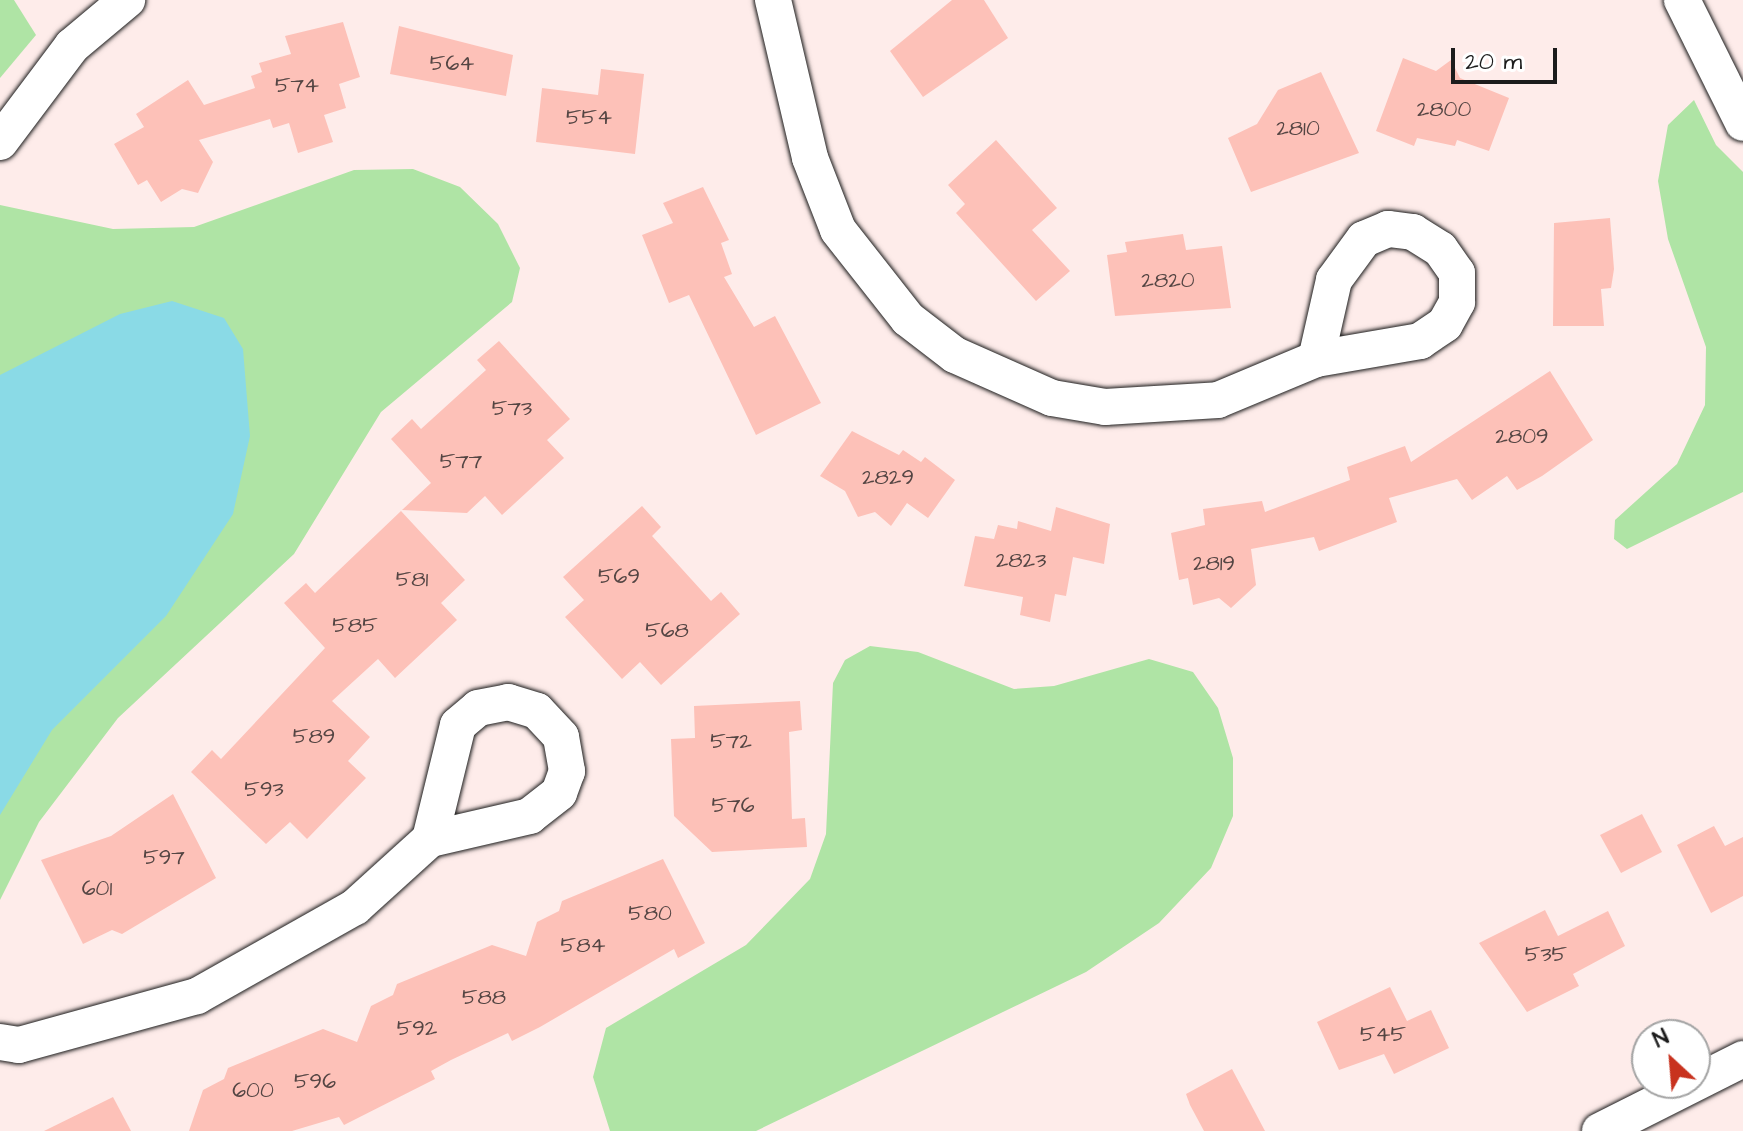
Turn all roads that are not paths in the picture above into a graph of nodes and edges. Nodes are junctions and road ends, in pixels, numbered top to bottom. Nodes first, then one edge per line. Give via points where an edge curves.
1 (127, 0) edge
2 (773, 0) edge
3 (1682, 0) edge
4 (1743, 123) edge
5 (0, 142) edge
6 (1316, 359) dead end
7 (430, 839) dead end
8 (6, 1053) edge
9 (1743, 1059) edge
10 (1600, 1131) edge

1 - 5 street via 72,46
2 - 6 street via 810,158 838,230 880,289 955,355 1052,398 1159,408 1218,400
3 - 4 street
7 - 8 street via 369,898 211,990
9 - 10 street

